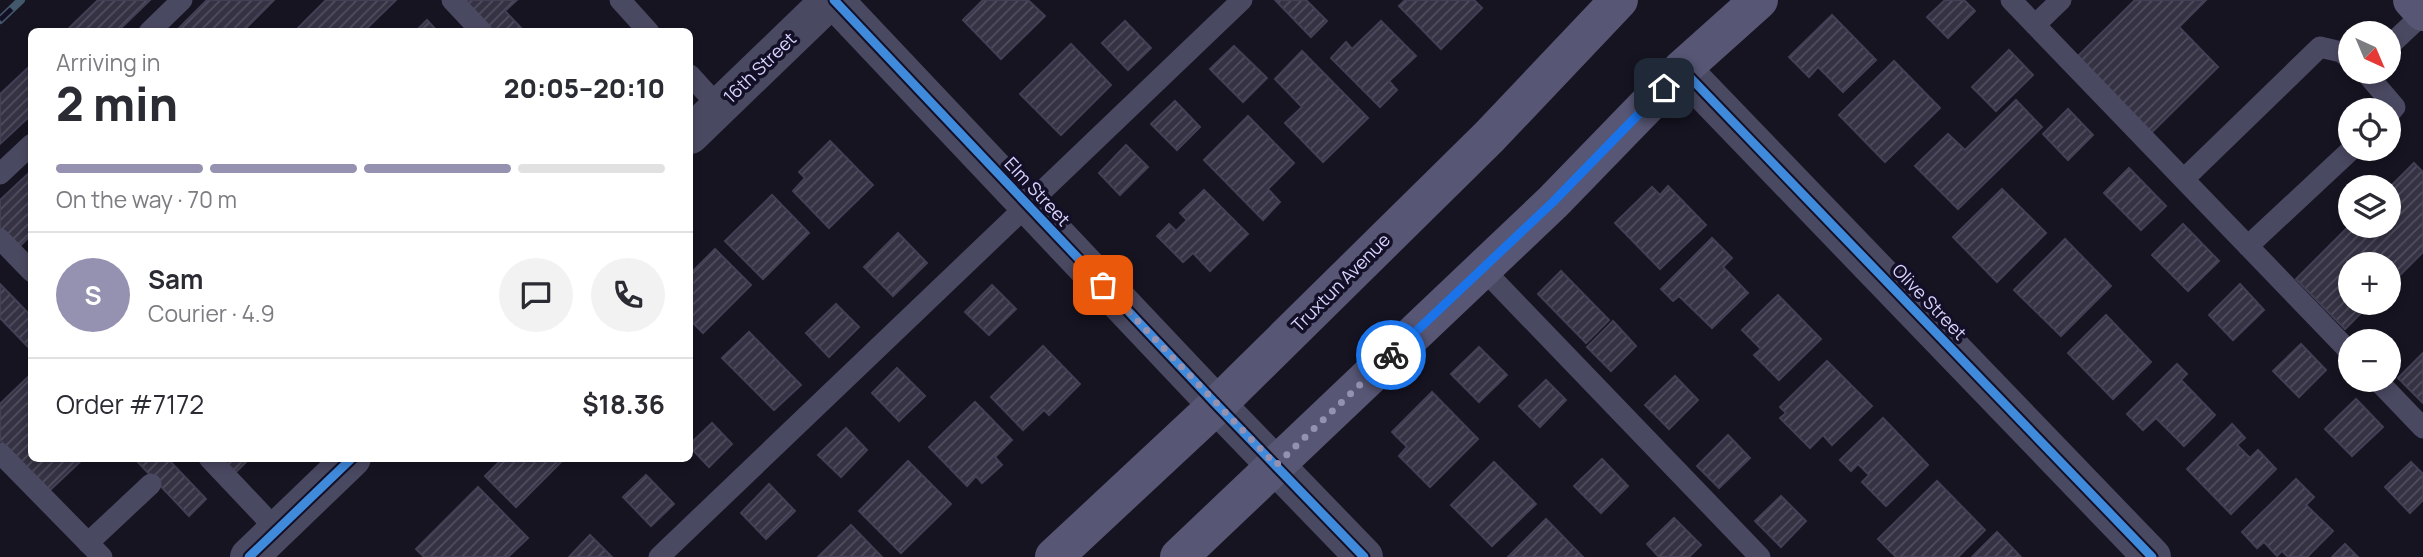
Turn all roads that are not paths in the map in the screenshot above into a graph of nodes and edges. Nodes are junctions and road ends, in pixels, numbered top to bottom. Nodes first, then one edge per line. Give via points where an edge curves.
1 (182, 0) edge
2 (452, 0) edge
3 (620, 0) edge
4 (832, 0) edge
5 (1242, 0) edge
6 (1619, 0) edge
7 (1759, 0) edge
8 (2011, 0) edge
9 (2061, 0) edge
10 (2412, 0) edge
11 (2423, 13) edge
12 (2035, 25) junction
13 (153, 28) edge
14 (478, 28) edge
15 (645, 28) edge
16 (2401, 34) edge
17 (2338, 51) edge
18 (1682, 69) junction
19 (693, 78) edge
20 (2375, 84) edge
21 (2387, 98) edge
22 (719, 107) junction
23 (693, 132) edge
24 (28, 148) edge
25 (2339, 161) edge
26 (0, 174) edge
27 (2184, 180) junction
28 (1028, 205) junction
29 (0, 239) edge
30 (2248, 246) junction
31 (28, 268) edge
32 (1482, 268) junction
33 (2338, 340) edge
34 (2388, 392) edge
35 (1217, 405) junction
36 (2423, 428) edge
37 (0, 453) edge
38 (213, 462) edge
39 (348, 462) edge
40 (1276, 465) junction
41 (151, 484) dead end
42 (278, 530) junction
43 (95, 550) edge
44 (249, 557) edge
45 (659, 557) edge
46 (1054, 557) edge
47 (1179, 557) edge
48 (1364, 557) edge
49 (1760, 557) edge
50 (2152, 557) edge

1 - 13 lane
2 - 14 lane
3 - 15 lane
4 - 22 street, 16th Street
4 - 28 street, Elm Street
5 - 28 lane
6 - 35 main road, Truxtun Avenue via 1489,137
7 - 18 main road
8 - 12 lane
9 - 12 lane
10 - 11 main road
11 - 16 lane
12 - 27 lane
17 - 27 lane via 2320,47
18 - 32 main road
18 - 50 street, Olive Street
19 - 22 lane
20 - 21 lane
22 - 23 street, 16th Street
24 - 26 lane
25 - 30 lane
27 - 30 lane
28 - 35 street, Elm Street
28 - 45 lane
29 - 31 lane
30 - 33 lane
32 - 40 main road
32 - 49 lane
34 - 36 lane
35 - 40 street, Elm Street
35 - 46 main road, Truxtun Avenue
37 - 43 lane
38 - 42 lane
39 - 42 street
40 - 47 main road
40 - 48 street, Elm Street
41 - 43 lane
42 - 44 street

